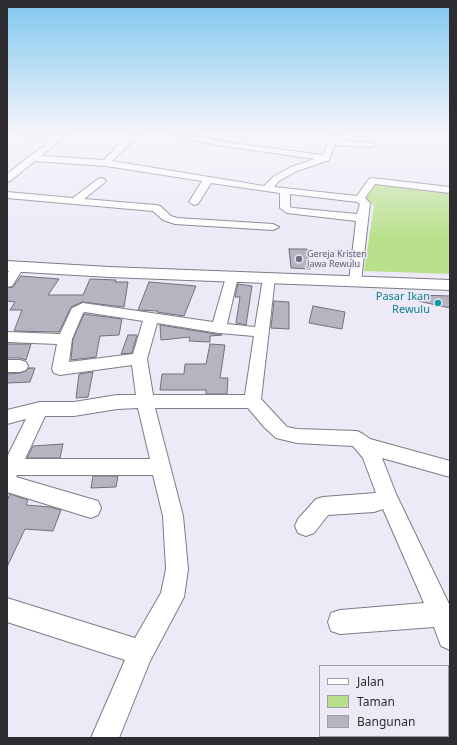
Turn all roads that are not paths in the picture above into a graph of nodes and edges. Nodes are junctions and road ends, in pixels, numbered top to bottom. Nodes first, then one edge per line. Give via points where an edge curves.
1 (147, 170) edge
2 (293, 170) edge
3 (208, 180) junction
4 (101, 181) dead end
5 (266, 189) junction
6 (450, 190) edge
7 (286, 191) junction
8 (7, 195) edge
9 (360, 199) junction
10 (76, 200) junction
11 (194, 202) dead end
12 (362, 218) junction
13 (273, 227) dead end
14 (12, 267) edge
15 (232, 277) junction
16 (269, 278) junction
17 (355, 282) junction
18 (7, 283) edge
19 (450, 284) edge
20 (151, 318) junction
21 (219, 328) junction
22 (261, 332) junction
23 (7, 337) edge
24 (65, 339) junction
25 (139, 359) junction
26 (146, 401) junction
27 (252, 401) junction
28 (40, 409) junction
29 (7, 417) edge
30 (364, 445) junction
31 (161, 467) junction
32 (450, 469) edge
33 (9, 475) edge
34 (387, 496) junction
35 (91, 508) dead end
36 (306, 526) dead end
37 (7, 610) edge
38 (441, 614) junction
39 (340, 622) dead end
40 (450, 637) edge
41 (141, 653) junction
42 (105, 738) edge

1 - 3 street
2 - 5 street via 276,179
3 - 5 street
3 - 11 street
4 - 10 street
5 - 7 street
6 - 9 street via 376,180 370,182
7 - 9 street
7 - 12 street via 285,208 288,210
8 - 10 street
9 - 12 street via 366,204
10 - 13 street via 156,208 167,218 175,221
12 - 17 street
14 - 15 main road
14 - 18 street
15 - 16 main road
15 - 21 street
16 - 17 main road
16 - 22 street
17 - 19 main road
20 - 21 street
20 - 24 street via 83,307 77,311
20 - 25 street
21 - 22 street
22 - 27 street
23 - 24 street
24 - 25 street via 60,369
25 - 26 street
26 - 27 street
26 - 28 street via 117,402 74,409
26 - 31 street
27 - 30 street via 282,433 357,439
28 - 29 street
28 - 33 street
30 - 32 street
30 - 34 street via 371,454
31 - 33 street
31 - 41 street via 173,516 178,569 172,597
33 - 35 street
34 - 36 street via 374,503 323,506
34 - 38 street
37 - 41 street
38 - 39 street
38 - 40 street
41 - 42 street

